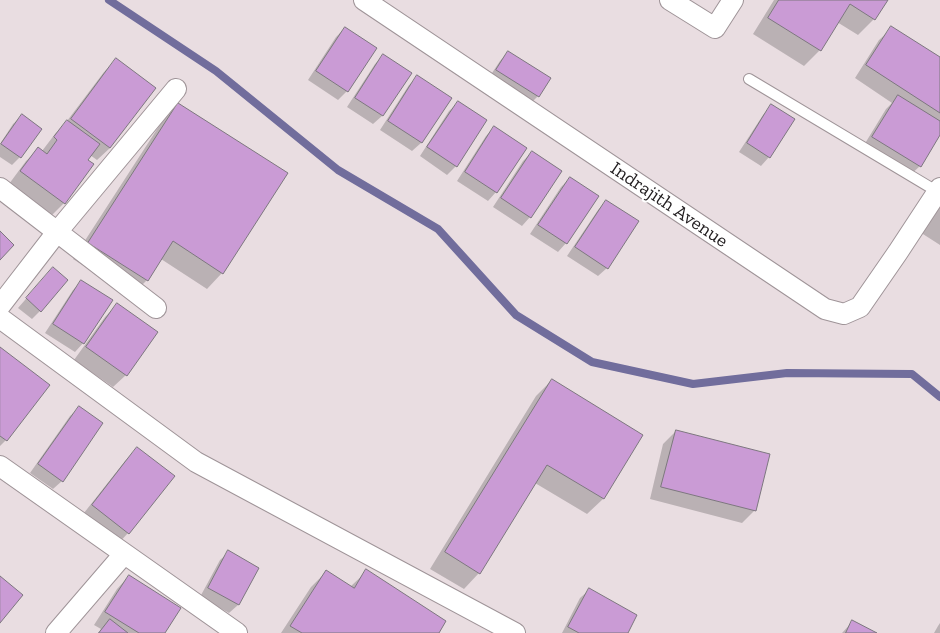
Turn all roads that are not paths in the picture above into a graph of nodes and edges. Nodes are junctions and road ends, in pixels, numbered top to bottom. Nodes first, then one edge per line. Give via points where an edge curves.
1 (364, 0) edge
2 (670, 0) edge
3 (733, 0) edge
4 (749, 79) dead end
5 (176, 89) dead end
6 (0, 188) edge
7 (939, 190) edge
8 (56, 232) junction
9 (0, 306) edge
10 (156, 308) dead end
11 (0, 318) edge
12 (0, 466) edge
13 (124, 554) junction
14 (56, 633) edge
15 (237, 633) edge
16 (515, 633) edge

1 - 7 street, Indrajith Avenue via 825,309 844,314 860,307
2 - 3 street via 715,28
4 - 7 lane
5 - 8 street
6 - 8 street
8 - 9 street
8 - 10 street
11 - 16 street via 196,462
12 - 13 street
13 - 14 street
13 - 15 street

